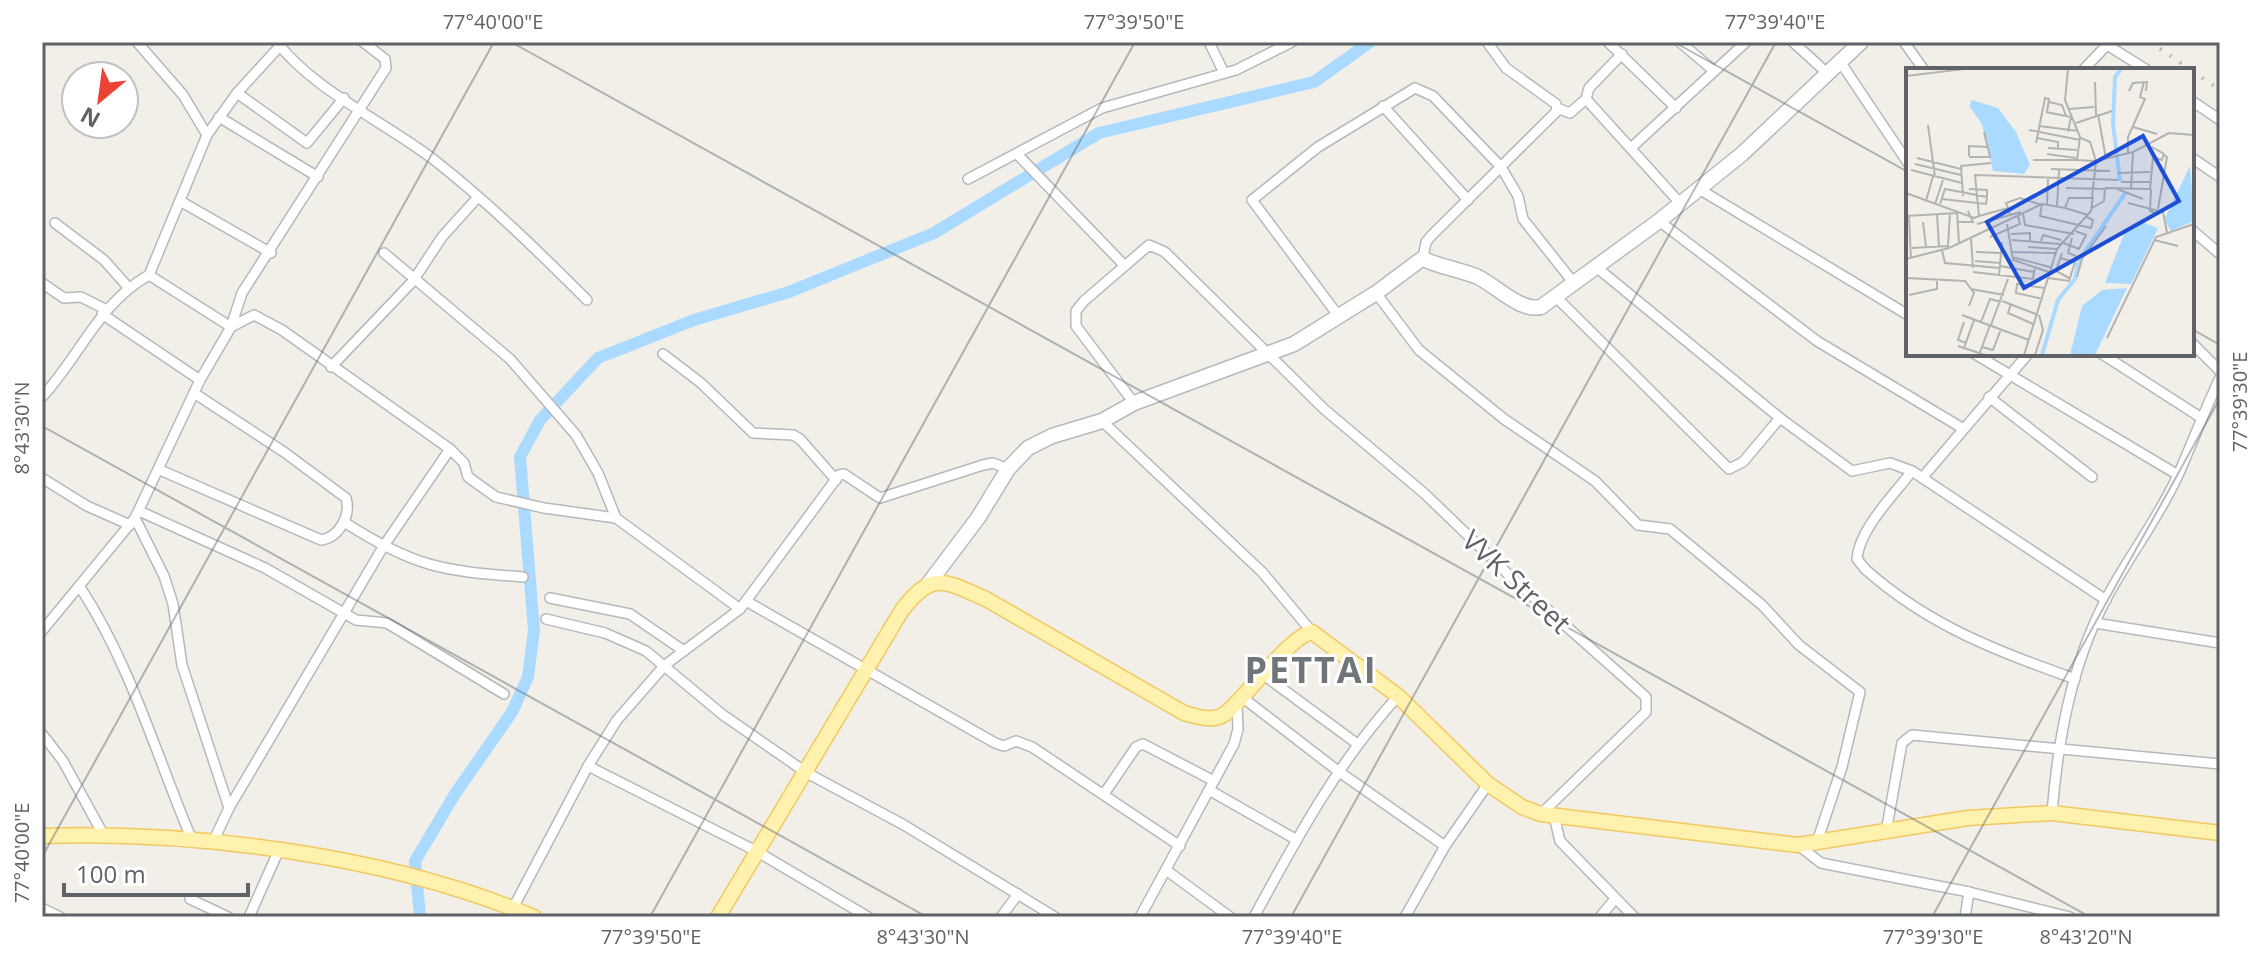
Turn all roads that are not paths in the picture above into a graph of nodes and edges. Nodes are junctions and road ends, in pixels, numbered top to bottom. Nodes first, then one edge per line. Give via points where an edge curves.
1 (137, 42) edge
2 (363, 42) edge
3 (1223, 42) edge
4 (1292, 42) edge
5 (1487, 42) edge
6 (1608, 42) edge
7 (1680, 42) edge
8 (1746, 42) edge
9 (1793, 42) edge
10 (1861, 42) edge
11 (1904, 42) edge
12 (278, 44) edge
13 (1210, 45) edge
14 (1622, 54) junction
15 (1841, 63) junction
16 (1923, 68) edge
17 (2085, 68) edge
18 (2144, 68) edge
19 (1714, 71) junction
20 (1224, 73) junction
21 (1827, 73) junction
22 (237, 93) junction
23 (344, 98) junction
24 (1586, 99) junction
25 (2194, 102) edge
26 (1383, 106) junction
27 (1557, 108) junction
28 (1676, 108) junction
29 (358, 110) junction
30 (219, 117) junction
31 (2220, 120) edge
32 (207, 135) junction
33 (1632, 147) junction
34 (1017, 154) junction
35 (2194, 159) edge
36 (1906, 160) edge
37 (1501, 167) junction
38 (318, 177) junction
39 (2220, 177) edge
40 (968, 179) dead end
41 (1699, 189) junction
42 (478, 197) junction
43 (1468, 200) junction
44 (180, 201) junction
45 (1680, 203) junction
46 (1659, 221) junction
47 (55, 223) dead end
48 (2194, 232) edge
49 (2220, 239) edge
50 (2216, 251) edge
51 (271, 253) junction
52 (384, 253) dead end
53 (1423, 258) junction
54 (1123, 264) junction
55 (1595, 266) junction
56 (149, 275) junction
57 (413, 281) junction
58 (1573, 282) junction
59 (45, 286) edge
60 (128, 287) junction
61 (1376, 293) junction
62 (1556, 297) junction
63 (42, 300) edge
64 (587, 300) dead end
65 (103, 311) junction
66 (1906, 314) edge
67 (1340, 318) junction
68 (231, 327) junction
69 (2194, 345) edge
70 (663, 354) dead end
71 (1268, 355) junction
72 (1978, 356) edge
73 (2026, 356) edge
74 (2105, 356) edge
75 (331, 367) junction
76 (2220, 371) edge
77 (2009, 374) junction
78 (200, 380) junction
79 (2219, 383) edge
80 (194, 393) junction
81 (42, 397) edge
82 (1989, 397) junction
83 (1134, 403) junction
84 (2200, 417) junction
85 (1780, 418) junction
86 (1102, 421) junction
87 (1962, 428) junction
88 (450, 449) junction
89 (1008, 469) junction
90 (160, 470) junction
91 (1912, 471) junction
92 (2178, 475) junction
93 (2092, 477) dead end
94 (42, 478) edge
95 (1922, 478) junction
96 (836, 480) junction
97 (134, 518) junction
98 (616, 518) junction
99 (344, 522) junction
100 (383, 547) junction
101 (523, 577) dead end
102 (929, 583) junction
103 (80, 587) junction
104 (550, 598) dead end
105 (2106, 600) junction
106 (743, 605) junction
107 (343, 613) junction
108 (546, 619) dead end
109 (2095, 623) junction
110 (42, 631) edge
111 (1312, 632) junction
112 (2220, 643) edge
113 (684, 651) junction
114 (665, 665) junction
115 (867, 670) junction
116 (1265, 676) junction
117 (2075, 679) junction
118 (504, 694) dead end
119 (1398, 696) junction
120 (1240, 701) junction
121 (42, 734) edge
122 (1356, 743) junction
123 (2058, 748) junction
124 (2220, 764) edge
125 (588, 766) junction
126 (1338, 771) junction
127 (807, 773) junction
128 (1488, 784) junction
129 (1211, 786) junction
130 (1104, 794) junction
131 (229, 808) junction
132 (2052, 813) junction
133 (1548, 815) junction
134 (1886, 832) junction
135 (2220, 833) edge
136 (103, 834) junction
137 (42, 836) edge
138 (192, 840) junction
139 (1297, 840) junction
140 (213, 842) junction
141 (1798, 845) junction
142 (1816, 845) junction
143 (1180, 846) junction
144 (1445, 846) junction
145 (756, 851) junction
146 (278, 852) junction
147 (1166, 870) junction
148 (1969, 892) junction
149 (1018, 894) junction
150 (190, 899) dead end
151 (1615, 899) junction
152 (42, 908) edge
153 (513, 908) junction
154 (60, 917) edge
155 (228, 917) edge
156 (249, 917) edge
157 (534, 917) edge
158 (718, 917) edge
159 (868, 917) edge
160 (1001, 917) edge
161 (1055, 917) edge
162 (1140, 917) edge
163 (1230, 917) edge
164 (1254, 917) edge
165 (1405, 917) edge
166 (1600, 917) edge
167 (1634, 917) edge
168 (1965, 917) edge
169 (2070, 917) edge

1 - 32 street via 183,95
2 - 29 street via 380,54 386,68
3 - 13 street
4 - 20 street
5 - 27 street via 1506,68
6 - 14 street
7 - 19 street
8 - 19 street
9 - 21 street
10 - 15 street
11 - 16 street
12 - 22 street
12 - 23 street
13 - 20 street
14 - 24 street via 1589,88
14 - 28 street
15 - 21 street
15 - 36 street
17 - 18 street via 2107,45
19 - 28 street
20 - 34 street via 1102,108
21 - 41 street via 1770,131
22 - 23 street via 307,143
22 - 30 street
23 - 29 street
24 - 27 street via 1570,113
24 - 33 street
25 - 31 street
26 - 37 street via 1415,88 1426,91
26 - 43 street
26 - 67 street via 1318,147 1252,200
27 - 37 street
28 - 33 street
29 - 38 street
29 - 42 street via 398,133
30 - 32 street
30 - 38 street
32 - 44 street
33 - 45 street
34 - 40 street
34 - 54 street
35 - 39 street
37 - 43 street
37 - 58 street via 1518,196 1523,219
38 - 51 street
41 - 45 street
41 - 66 street
42 - 57 street
42 - 64 street
43 - 53 street via 1426,242
44 - 51 street
44 - 56 street
45 - 46 street
46 - 55 street
46 - 87 street via 1817,341
47 - 60 street via 104,260
48 - 50 street
49 - 50 street
51 - 68 street via 242,293
52 - 57 street
53 - 61 street
53 - 62 street via 1478,277 1527,307 1541,307
54 - 71 street, VVK Street via 1142,248 1158,247
54 - 83 street, VVK Street via 1084,301 1075,319
55 - 58 street
55 - 85 street
56 - 60 street
56 - 68 street
57 - 75 street
57 - 98 street via 510,359 562,419 591,458
58 - 62 street
59 - 63 street
59 - 65 street via 64,298 81,297
60 - 65 street
61 - 67 street
61 - 142 street via 1419,350 1504,419 1595,481 1638,525 1667,527 1681,537 1762,605 1799,645 1860,692
62 - 85 street via 1729,469 1743,462
65 - 78 street
65 - 81 street
67 - 71 street
68 - 75 street via 247,317 262,319
68 - 78 street
69 - 76 street
70 - 96 street via 753,433 800,439
71 - 83 street
71 - 133 street, VVK Street via 1646,697 1646,712
72 - 77 street
73 - 77 street
74 - 84 street
75 - 88 street
77 - 82 street
77 - 92 street
78 - 80 street
79 - 84 street
80 - 90 street
80 - 99 street via 346,498
82 - 87 street
82 - 93 street
83 - 86 street
84 - 92 street
85 - 91 street via 1852,471 1890,463
86 - 89 street via 1037,443
86 - 111 street via 1262,572
87 - 95 street
88 - 98 street via 472,481 496,497
88 - 100 street
89 - 96 street via 983,465 880,498 844,474
89 - 102 street
90 - 97 street
90 - 99 street via 321,540
91 - 95 street
91 - 117 street via 1873,523 1857,559 1933,621
92 - 105 street
94 - 97 street
95 - 105 street
96 - 106 street
97 - 103 street
97 - 107 street via 265,568
97 - 131 street via 164,576 182,665
98 - 106 street
99 - 100 street
100 - 101 street via 447,571
100 - 107 street
102 - 115 main road via 902,610
102 - 120 main road via 952,585 986,599 1184,713 1218,718
103 - 110 street
103 - 138 street via 123,664
104 - 113 street via 630,614
105 - 109 street
106 - 113 street
106 - 115 street
107 - 118 street via 387,623
107 - 131 street
108 - 114 street via 620,638
109 - 112 street
109 - 117 street
111 - 116 main road via 1289,646
111 - 119 main road
113 - 114 street
114 - 125 street via 631,701
114 - 127 street via 723,715
115 - 127 main road
115 - 130 street via 995,743 1016,741 1032,747
116 - 120 main road
116 - 122 street
117 - 123 street
119 - 122 street
119 - 128 main road
120 - 126 street
120 - 129 street via 1237,737
121 - 136 street
122 - 126 street
123 - 124 street
123 - 132 street
123 - 134 street via 1906,738
125 - 145 street
125 - 153 street
126 - 139 street
126 - 144 street
127 - 145 main road
127 - 149 street
128 - 133 main road via 1522,807
128 - 144 street
129 - 130 street via 1143,744
129 - 139 street
129 - 143 street
130 - 143 street
131 - 140 street
132 - 134 main road via 1968,818
132 - 135 main road
133 - 141 main road
133 - 151 street via 1560,841
134 - 142 main road
136 - 137 main road
136 - 138 main road
138 - 140 main road
139 - 164 street
140 - 146 main road
141 - 142 main road
141 - 148 street via 1821,863
143 - 147 street
144 - 165 street
145 - 158 main road
145 - 159 street
146 - 153 main road via 428,878
146 - 156 street
147 - 162 street
147 - 163 street
148 - 168 street
148 - 169 street
149 - 160 street
149 - 161 street
150 - 155 street
151 - 166 street
151 - 167 street
152 - 154 street
153 - 157 main road

